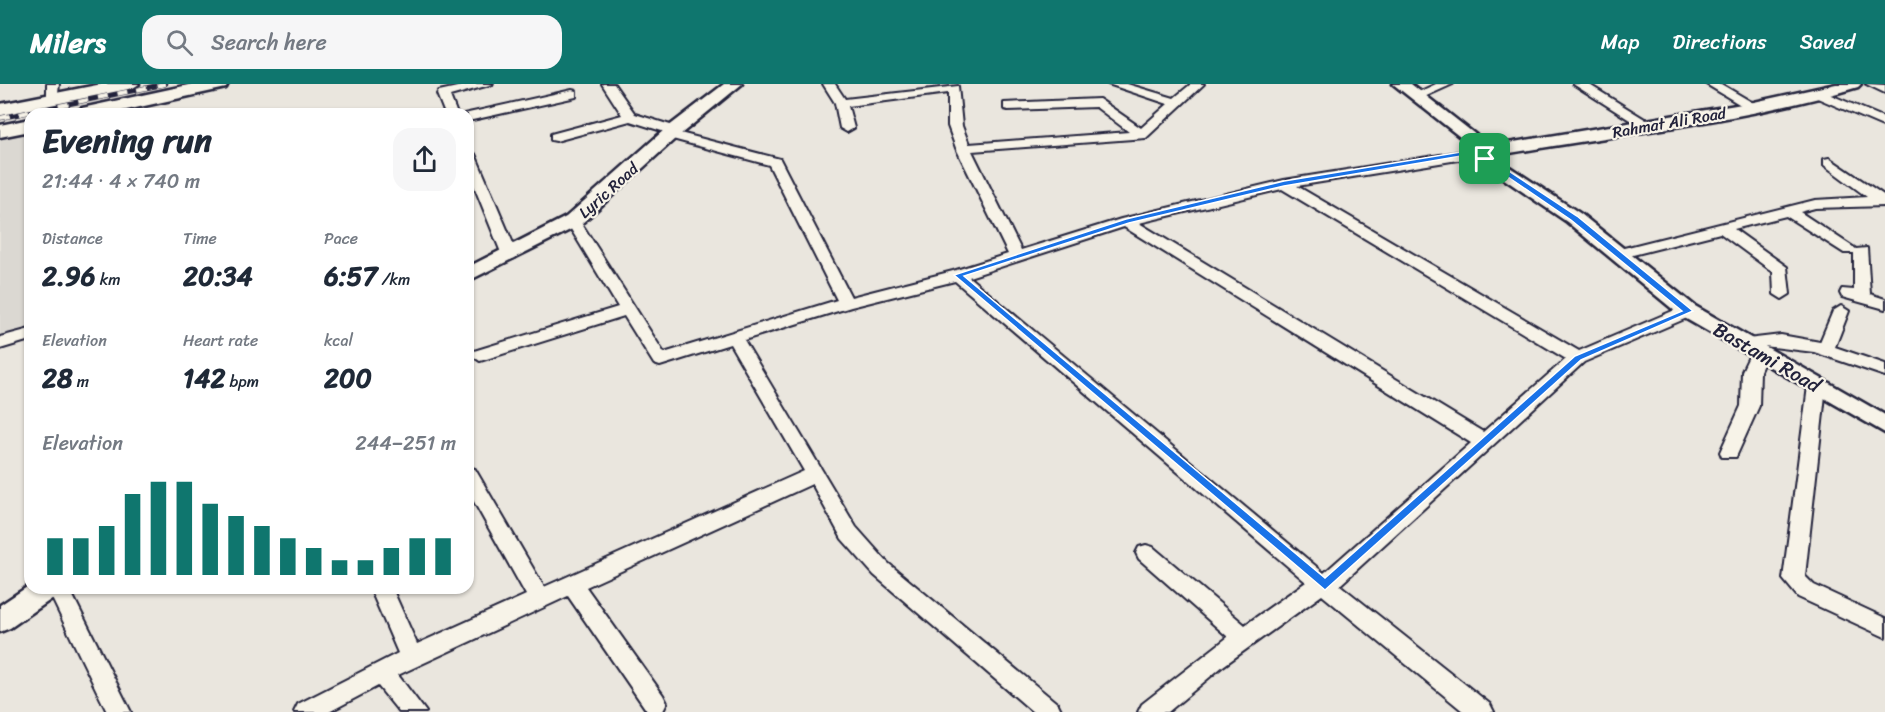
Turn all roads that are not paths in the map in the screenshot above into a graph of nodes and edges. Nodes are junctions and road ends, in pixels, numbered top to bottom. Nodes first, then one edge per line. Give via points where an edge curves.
1 (130, 84) edge
2 (219, 84) edge
3 (487, 84) edge
4 (608, 84) edge
5 (734, 84) edge
6 (829, 84) edge
7 (1114, 84) edge
8 (1198, 84) edge
9 (1401, 84) edge
10 (1447, 84) edge
11 (1579, 84) edge
12 (1712, 84) edge
13 (1853, 84) edge
14 (1872, 84) edge
15 (1885, 89) edge
16 (53, 92) edge
17 (572, 94) dead end
18 (1418, 94) junction
19 (1819, 94) junction
20 (841, 103) junction
21 (1176, 103) junction
22 (1008, 106) dead end
23 (1754, 107) junction
24 (109, 108) edge
25 (449, 108) edge
26 (0, 110) edge
27 (474, 116) edge
28 (630, 117) junction
29 (1885, 123) edge
30 (24, 126) edge
31 (1649, 126) junction
32 (847, 128) dead end
33 (0, 131) edge
34 (673, 133) junction
35 (1141, 135) junction
36 (556, 137) dead end
37 (963, 148) junction
38 (1484, 152) junction
39 (1830, 162) dead end
40 (474, 170) edge
41 (1284, 184) junction
42 (1883, 202) edge
43 (1788, 211) junction
44 (573, 221) junction
45 (1126, 222) junction
46 (1723, 228) junction
47 (1617, 254) junction
48 (510, 255) junction
49 (1017, 256) junction
50 (474, 272) edge
51 (958, 275) junction
52 (1782, 294) dead end
53 (846, 303) junction
54 (1885, 304) edge
55 (628, 309) junction
56 (1688, 311) junction
57 (1841, 311) dead end
58 (24, 336) edge
59 (734, 337) junction
60 (0, 343) edge
61 (1753, 347) junction
62 (1825, 351) junction
63 (480, 355) dead end
64 (1578, 358) junction
65 (1885, 370) edge
66 (1817, 386) junction
67 (1885, 425) edge
68 (1486, 443) junction
69 (1729, 452) dead end
70 (816, 474) junction
71 (474, 484) edge
72 (1146, 553) dead end
73 (571, 584) junction
74 (1323, 584) junction
75 (38, 594) edge
76 (61, 594) edge
77 (384, 594) edge
78 (539, 598) junction
79 (0, 620) edge
80 (1885, 628) edge
81 (1244, 638) junction
82 (411, 657) junction
83 (381, 672) junction
84 (655, 703) dead end
85 (114, 710) edge
86 (306, 712) edge
87 (414, 712) edge
88 (1050, 712) edge
89 (1150, 712) edge
90 (1482, 712) edge

1 - 16 main road
2 - 24 main road
3 - 25 street via 443,94
4 - 28 street
5 - 34 street, Lyric Road
6 - 20 street
7 - 21 street
8 - 21 street
9 - 18 street, Bastami Road
10 - 18 street
11 - 31 street
12 - 23 street
13 - 19 street, Rahmat Ali Road
14 - 15 street
16 - 26 main road
17 - 27 street
18 - 38 street, Bastami Road via 1482,146
19 - 23 street, Rahmat Ali Road
19 - 29 street
20 - 32 street
20 - 37 street via 954,89 955,126
21 - 35 street
22 - 35 street via 1099,103
23 - 31 street, Rahmat Ali Road
28 - 34 street
28 - 36 street
30 - 33 main road
31 - 38 street, Rahmat Ali Road
34 - 44 street, Lyric Road
34 - 53 street via 775,162
35 - 37 street
37 - 49 street
38 - 41 street
38 - 47 street, Bastami Road via 1485,159 1574,218
39 - 42 street
40 - 48 street
41 - 45 street
41 - 64 street
42 - 43 street via 1815,204
43 - 46 street
43 - 54 street via 1856,250 1855,295
44 - 48 street, Lyric Road
44 - 55 street
45 - 49 street
45 - 68 street
46 - 47 street
46 - 52 street via 1781,270
47 - 56 street, Bastami Road
48 - 50 street, Lyric Road
49 - 51 street
51 - 53 street
51 - 74 street
53 - 59 street
55 - 59 street via 660,360
55 - 63 street
56 - 61 street, Bastami Road
56 - 64 street
57 - 62 street
58 - 60 street
59 - 70 street
61 - 62 street via 1779,340
61 - 66 street, Bastami Road
61 - 69 street via 1749,406
62 - 65 street
64 - 68 street
66 - 67 street, Bastami Road
66 - 80 street via 1794,579 1806,591
68 - 74 street
70 - 73 street
70 - 88 street via 849,533 881,569
71 - 78 street
72 - 81 street
73 - 78 street
73 - 84 street
74 - 81 street
74 - 90 street
75 - 79 street
76 - 85 street
77 - 82 street
78 - 82 street
81 - 89 street
82 - 83 street
83 - 86 street
83 - 87 street

